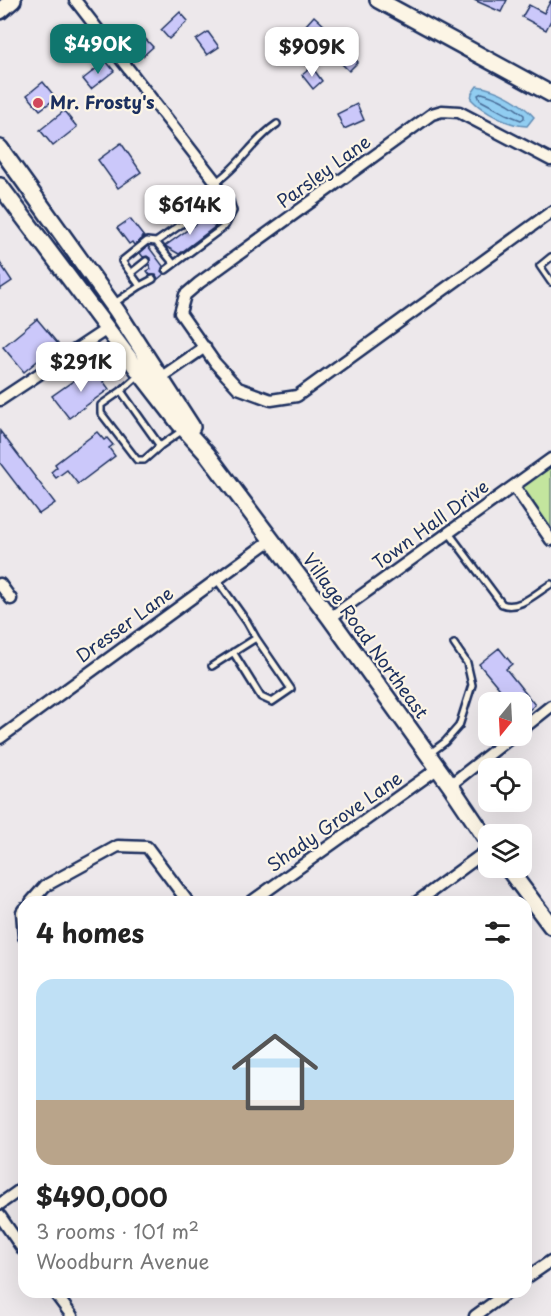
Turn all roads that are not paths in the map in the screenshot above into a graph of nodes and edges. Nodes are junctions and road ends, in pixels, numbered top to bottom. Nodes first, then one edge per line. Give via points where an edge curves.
1 (13, 0) edge
2 (75, 0) edge
3 (378, 0) edge
4 (0, 11) edge
5 (551, 94) edge
6 (277, 124) dead end
7 (551, 146) edge
8 (0, 148) edge
9 (548, 158) edge
10 (216, 182) junction
11 (0, 186) edge
12 (551, 212) edge
13 (189, 220) junction
14 (195, 224) dead end
15 (225, 226) junction
16 (172, 232) junction
17 (179, 236) dead end
18 (156, 242) junction
19 (162, 250) junction
20 (155, 255) dead end
21 (551, 257) edge
22 (146, 261) dead end
23 (174, 264) junction
24 (165, 270) dead end
25 (131, 273) junction
26 (153, 279) dead end
27 (551, 282) edge
28 (140, 286) junction
29 (112, 305) junction
30 (107, 329) junction
31 (205, 347) junction
32 (151, 379) junction
33 (121, 391) junction
34 (0, 400) edge
35 (184, 429) junction
36 (160, 446) junction
37 (207, 454) junction
38 (551, 459) edge
39 (514, 486) junction
40 (449, 533) junction
41 (271, 540) junction
42 (551, 540) edge
43 (216, 579) junction
44 (0, 584) edge
45 (551, 584) edge
46 (11, 599) dead end
47 (330, 618) junction
48 (255, 638) junction
49 (453, 644) dead end
50 (233, 652) junction
51 (212, 666) dead end
52 (551, 706) edge
53 (532, 721) edge
54 (0, 738) edge
55 (500, 746) edge
56 (427, 754) junction
57 (437, 769) junction
58 (450, 785) junction
59 (478, 827) edge
60 (478, 857) edge
61 (515, 878) edge
62 (36, 896) edge
63 (184, 896) edge
64 (259, 896) edge
65 (425, 896) edge
66 (529, 896) edge
67 (532, 901) edge
68 (551, 926) edge
69 (18, 1191) edge
70 (0, 1204) edge
71 (0, 1216) edge
72 (18, 1242) edge
73 (551, 1261) edge
74 (532, 1274) edge
75 (58, 1298) edge
76 (500, 1298) edge
77 (72, 1316) edge
78 (475, 1316) edge

1 - 4 main road
2 - 10 street
3 - 5 main road
6 - 10 lane via 256,141 231,172
7 - 9 street, Parsley Lane
8 - 29 main road, Village Road Northeast
9 - 31 street, Parsley Lane via 459,112 432,114 185,295 180,313
10 - 15 lane via 233,211
11 - 30 main road, Village Road Northeast
12 - 31 street, Parsley Lane via 297,396 271,400 238,388
13 - 14 lane
13 - 15 lane via 202,210
13 - 16 lane
15 - 23 lane via 194,245
16 - 17 lane
16 - 18 lane
18 - 19 lane
18 - 25 lane via 147,241 122,261
19 - 20 lane
19 - 23 lane
21 - 27 lane via 540,266
22 - 25 lane
23 - 24 lane
25 - 28 lane
26 - 28 lane
28 - 29 lane
29 - 32 main road, Village Road Northeast
30 - 32 main road, Village Road Northeast
30 - 34 street
31 - 32 street
32 - 33 lane
32 - 35 main road, Village Road Northeast
32 - 37 main road, Village Road Northeast
33 - 36 lane
33 - 36 lane via 101,405 101,413 137,460
35 - 36 lane
35 - 37 main road, Village Road Northeast
37 - 41 main road, Village Road Northeast
38 - 39 street, Town Hall Drive
39 - 40 street, Town Hall Drive
39 - 42 street
40 - 45 lane via 506,606 518,605
40 - 47 street, Town Hall Drive
41 - 43 street, Dresser Lane
41 - 47 main road, Village Road Northeast
43 - 48 lane
43 - 54 street, Dresser Lane
44 - 46 street
47 - 56 main road, Village Road Northeast
48 - 50 lane
48 - 50 lane via 291,689 272,702 261,697
49 - 56 lane via 467,663 472,685 459,726
50 - 51 lane
52 - 53 street
55 - 58 street
56 - 57 main road, Village Road Northeast
57 - 58 main road, Village Road Northeast
57 - 64 street, Shady Grove Lane
58 - 59 main road, Village Road Northeast
60 - 65 street
61 - 66 main road
62 - 63 street via 45,886 118,846 147,847
67 - 68 main road
69 - 70 street
71 - 72 street
73 - 74 street
75 - 77 street
76 - 78 street

